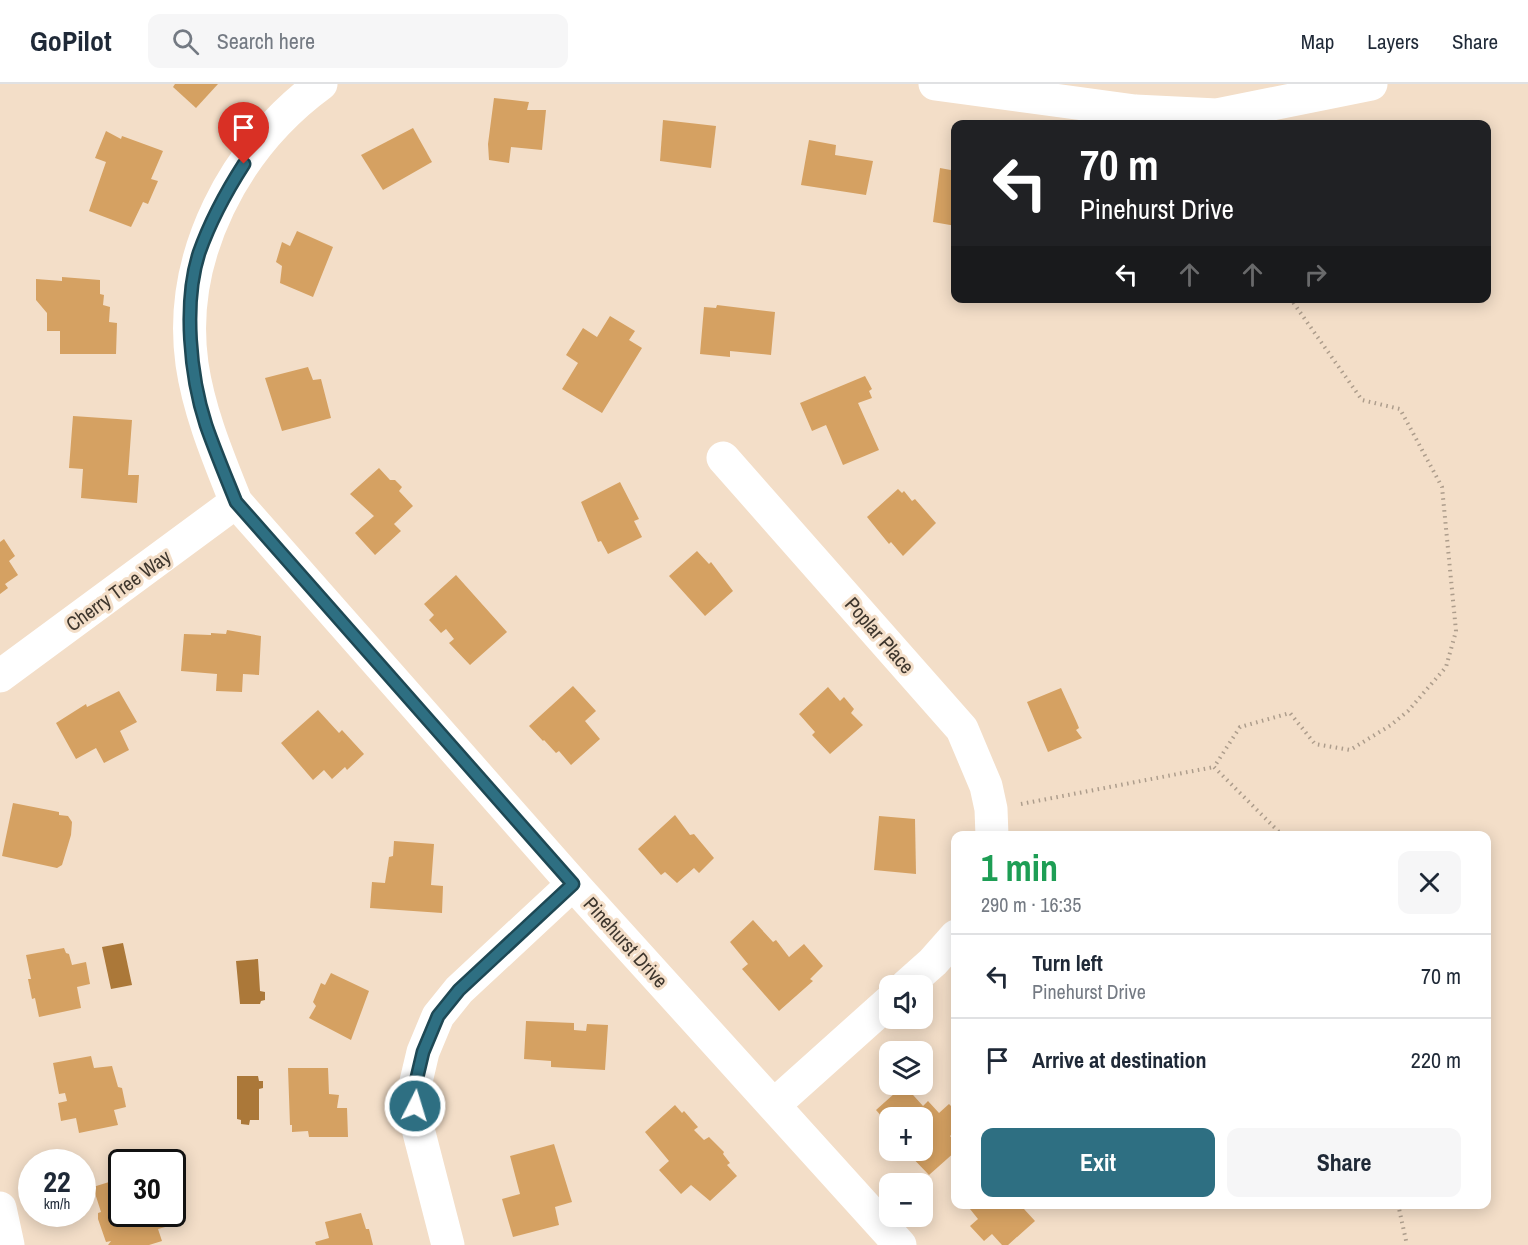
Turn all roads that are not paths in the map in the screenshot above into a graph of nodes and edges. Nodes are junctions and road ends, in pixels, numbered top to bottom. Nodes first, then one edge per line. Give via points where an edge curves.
1 (321, 84) edge
2 (935, 84) edge
3 (1371, 84) edge
4 (723, 458) dead end
5 (236, 502) junction
6 (0, 675) edge
7 (992, 822) edge
8 (573, 884) junction
9 (951, 942) edge
10 (918, 975) edge
11 (879, 1011) edge
12 (774, 1105) junction
13 (0, 1208) edge
14 (8, 1245) edge
15 (448, 1245) edge
16 (900, 1245) edge

1 - 5 street, Pinehurst Drive via 294,104 254,148 225,194 199,255 191,307 192,363 206,424
2 - 3 street via 1135,111 1207,115
4 - 7 street, Poplar Place via 962,729 986,786
5 - 6 street, Cherry Tree Way
5 - 8 street, Pinehurst Drive
8 - 12 street, Pinehurst Drive
8 - 15 street via 459,990 438,1016 423,1052 414,1090 416,1121
9 - 10 street
11 - 12 street
12 - 16 street, Pinehurst Drive
13 - 14 street

